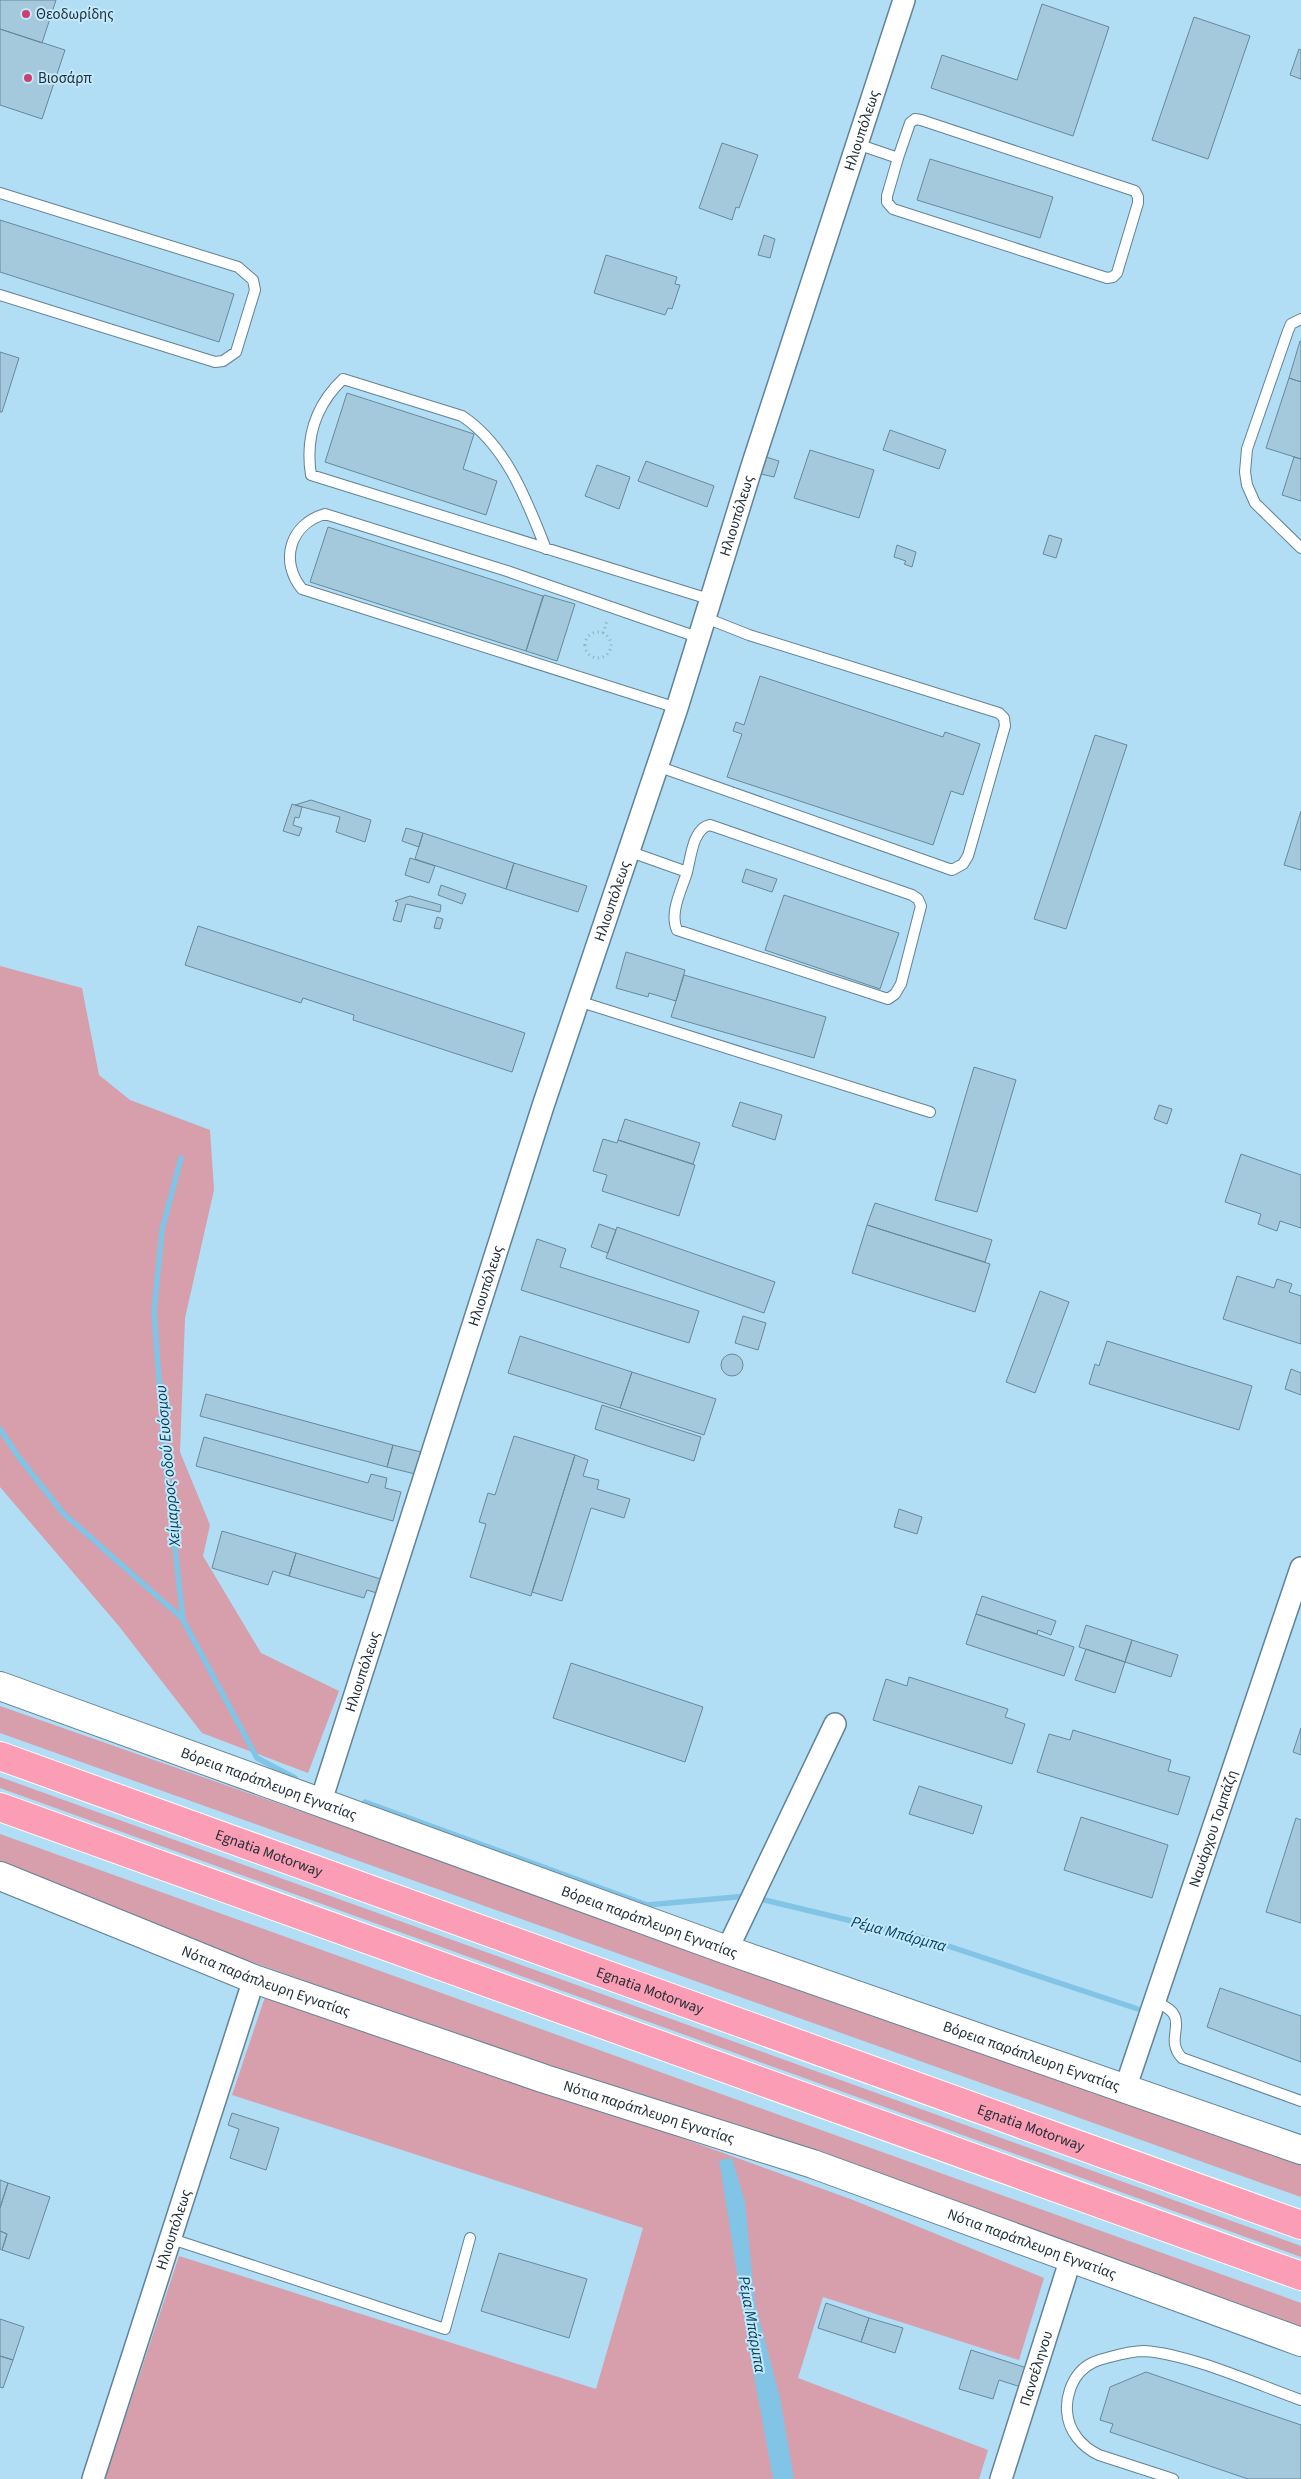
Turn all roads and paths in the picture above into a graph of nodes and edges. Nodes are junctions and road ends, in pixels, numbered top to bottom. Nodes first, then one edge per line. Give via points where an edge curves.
1 (904, 0) edge
2 (857, 144) junction
3 (898, 158) junction
4 (0, 193) edge
5 (0, 295) edge
6 (1301, 319) edge
7 (1301, 548) edge
8 (546, 549) junction
9 (706, 619) junction
10 (603, 658) joint
11 (677, 708) junction
12 (657, 766) junction
13 (628, 850) junction
14 (687, 872) junction
15 (578, 1001) junction
16 (930, 1112) dead end
17 (1301, 1568) edge
18 (0, 1686) edge
19 (835, 1724) dead end
20 (0, 1756) edge
21 (320, 1804) junction
22 (0, 1807) edge
23 (0, 1876) edge
24 (727, 1950) junction
25 (254, 1979) junction
26 (1155, 2002) junction
27 (1126, 2088) junction
28 (1301, 2101) edge
29 (1301, 2150) edge
30 (1301, 2225) edge
31 (470, 2238) dead end
32 (172, 2239) junction
33 (1071, 2258) junction
34 (1301, 2276) edge
35 (1301, 2342) edge
36 (1301, 2400) edge
37 (93, 2479) edge
38 (1001, 2479) edge
39 (1174, 2479) edge

1 - 2 street, Ηλιουπόλεως
2 - 3 lane
2 - 9 street, Ηλιουπόλεως via 752,466
3 - 3 lane via 887,196 887,202 893,209 1107,278 1118,273 1138,203 1135,190 915,119 910,123
4 - 5 lane via 238,267 253,280 255,290 236,352 223,361 215,362
6 - 7 lane via 1291,324 1288,331 1247,449 1245,472 1255,503
8 - 8 lane via 311,475 310,435 326,398 344,378 462,416 479,427 512,474
8 - 9 lane
9 - 11 street, Ηλιουπόλεως
9 - 11 lane via 515,574 325,514 308,521 291,543 292,572 302,590
9 - 12 lane via 999,713 1005,726 968,856 963,864 952,870
10 - 10 path via 611,648 610,639 603,632 595,632 588,636 584,647 590,656
11 - 12 street, Ηλιουπόλεως
12 - 13 street, Ηλιουπόλεως
13 - 14 lane
13 - 15 street, Ηλιουπόλεως
14 - 14 lane via 698,832 703,826 710,825 912,895 921,906 901,984 888,999 677,930 675,914
15 - 16 lane
15 - 21 street, Ηλιουπόλεως
17 - 26 street, Ναυάρχου Τομπάζη
18 - 21 street, Βόρεια παράπλευρη Εγνατίας
19 - 24 street
20 - 30 highway, Egnatia Motorway
21 - 24 street, Βόρεια παράπλευρη Εγνατίας
22 - 34 highway
23 - 25 street, Νότια παράπλευρη Εγνατίας
24 - 27 street, Βόρεια παράπλευρη Εγνατίας
25 - 32 street, Ηλιουπόλεως
25 - 33 street, Νότια παράπλευρη Εγνατίας via 545,2079 813,2164
26 - 27 street, Ναυάρχου Τομπάζη
26 - 28 lane via 1170,2008 1177,2018 1174,2042 1182,2058
27 - 29 street, Βόρεια παράπλευρη Εγνατίας
31 - 32 lane via 445,2329
32 - 37 street, Ηλιουπόλεως
33 - 35 street, Νότια παράπλευρη Εγνατίας
33 - 38 street, Πανσέληνου
36 - 39 lane via 1185,2359 1148,2352 1131,2352 1102,2359 1083,2369 1071,2387 1066,2408 1069,2423 1079,2440 1100,2455

